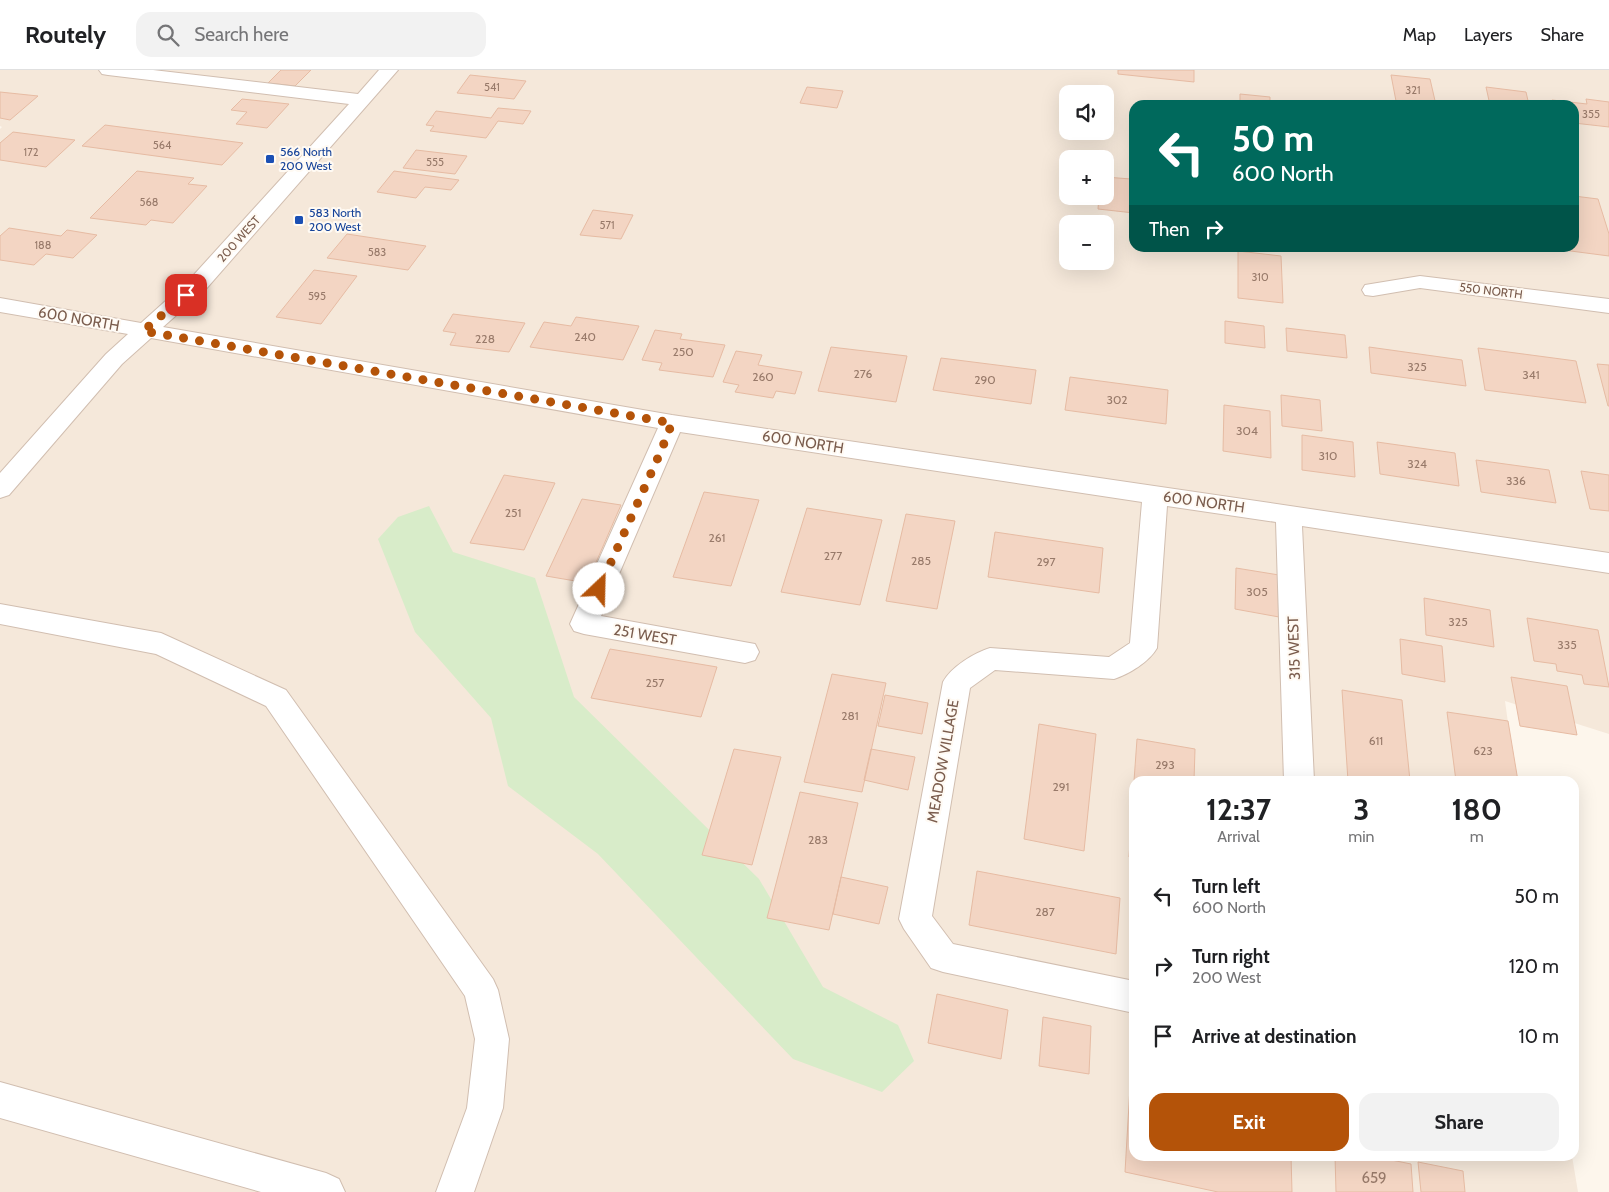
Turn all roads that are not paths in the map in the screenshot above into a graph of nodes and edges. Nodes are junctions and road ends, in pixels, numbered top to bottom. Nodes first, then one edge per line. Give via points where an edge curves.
1 (108, 70) edge
2 (389, 70) edge
3 (363, 100) junction
4 (1373, 290) dead end
5 (0, 305) edge
6 (1609, 306) edge
7 (143, 331) junction
8 (672, 423) junction
9 (0, 489) edge
10 (1156, 495) junction
11 (1290, 515) junction
12 (1609, 563) edge
13 (0, 614) edge
14 (745, 652) dead end
15 (1298, 776) edge
16 (1129, 996) edge
17 (0, 1100) edge
18 (326, 1192) edge
19 (455, 1192) edge

1 - 3 street
2 - 3 street, 200 WEST
3 - 7 street, 200 WEST via 198,284
4 - 6 street, 550 NORTH via 1420,282
5 - 7 street, 600 NORTH
7 - 8 street, 600 NORTH
7 - 9 street, 200 WEST via 114,359
8 - 10 street, 600 NORTH
8 - 14 street, 251 WEST via 584,624
10 - 11 street, 600 NORTH
10 - 16 street, MEADOW VILLAGE via 1143,648 1114,668 990,660 957,682 915,918 942,957
11 - 12 street, 600 NORTH
11 - 15 street, 315 WEST
13 - 19 street via 162,644 276,698 481,990 492,1039 485,1108
17 - 18 street

